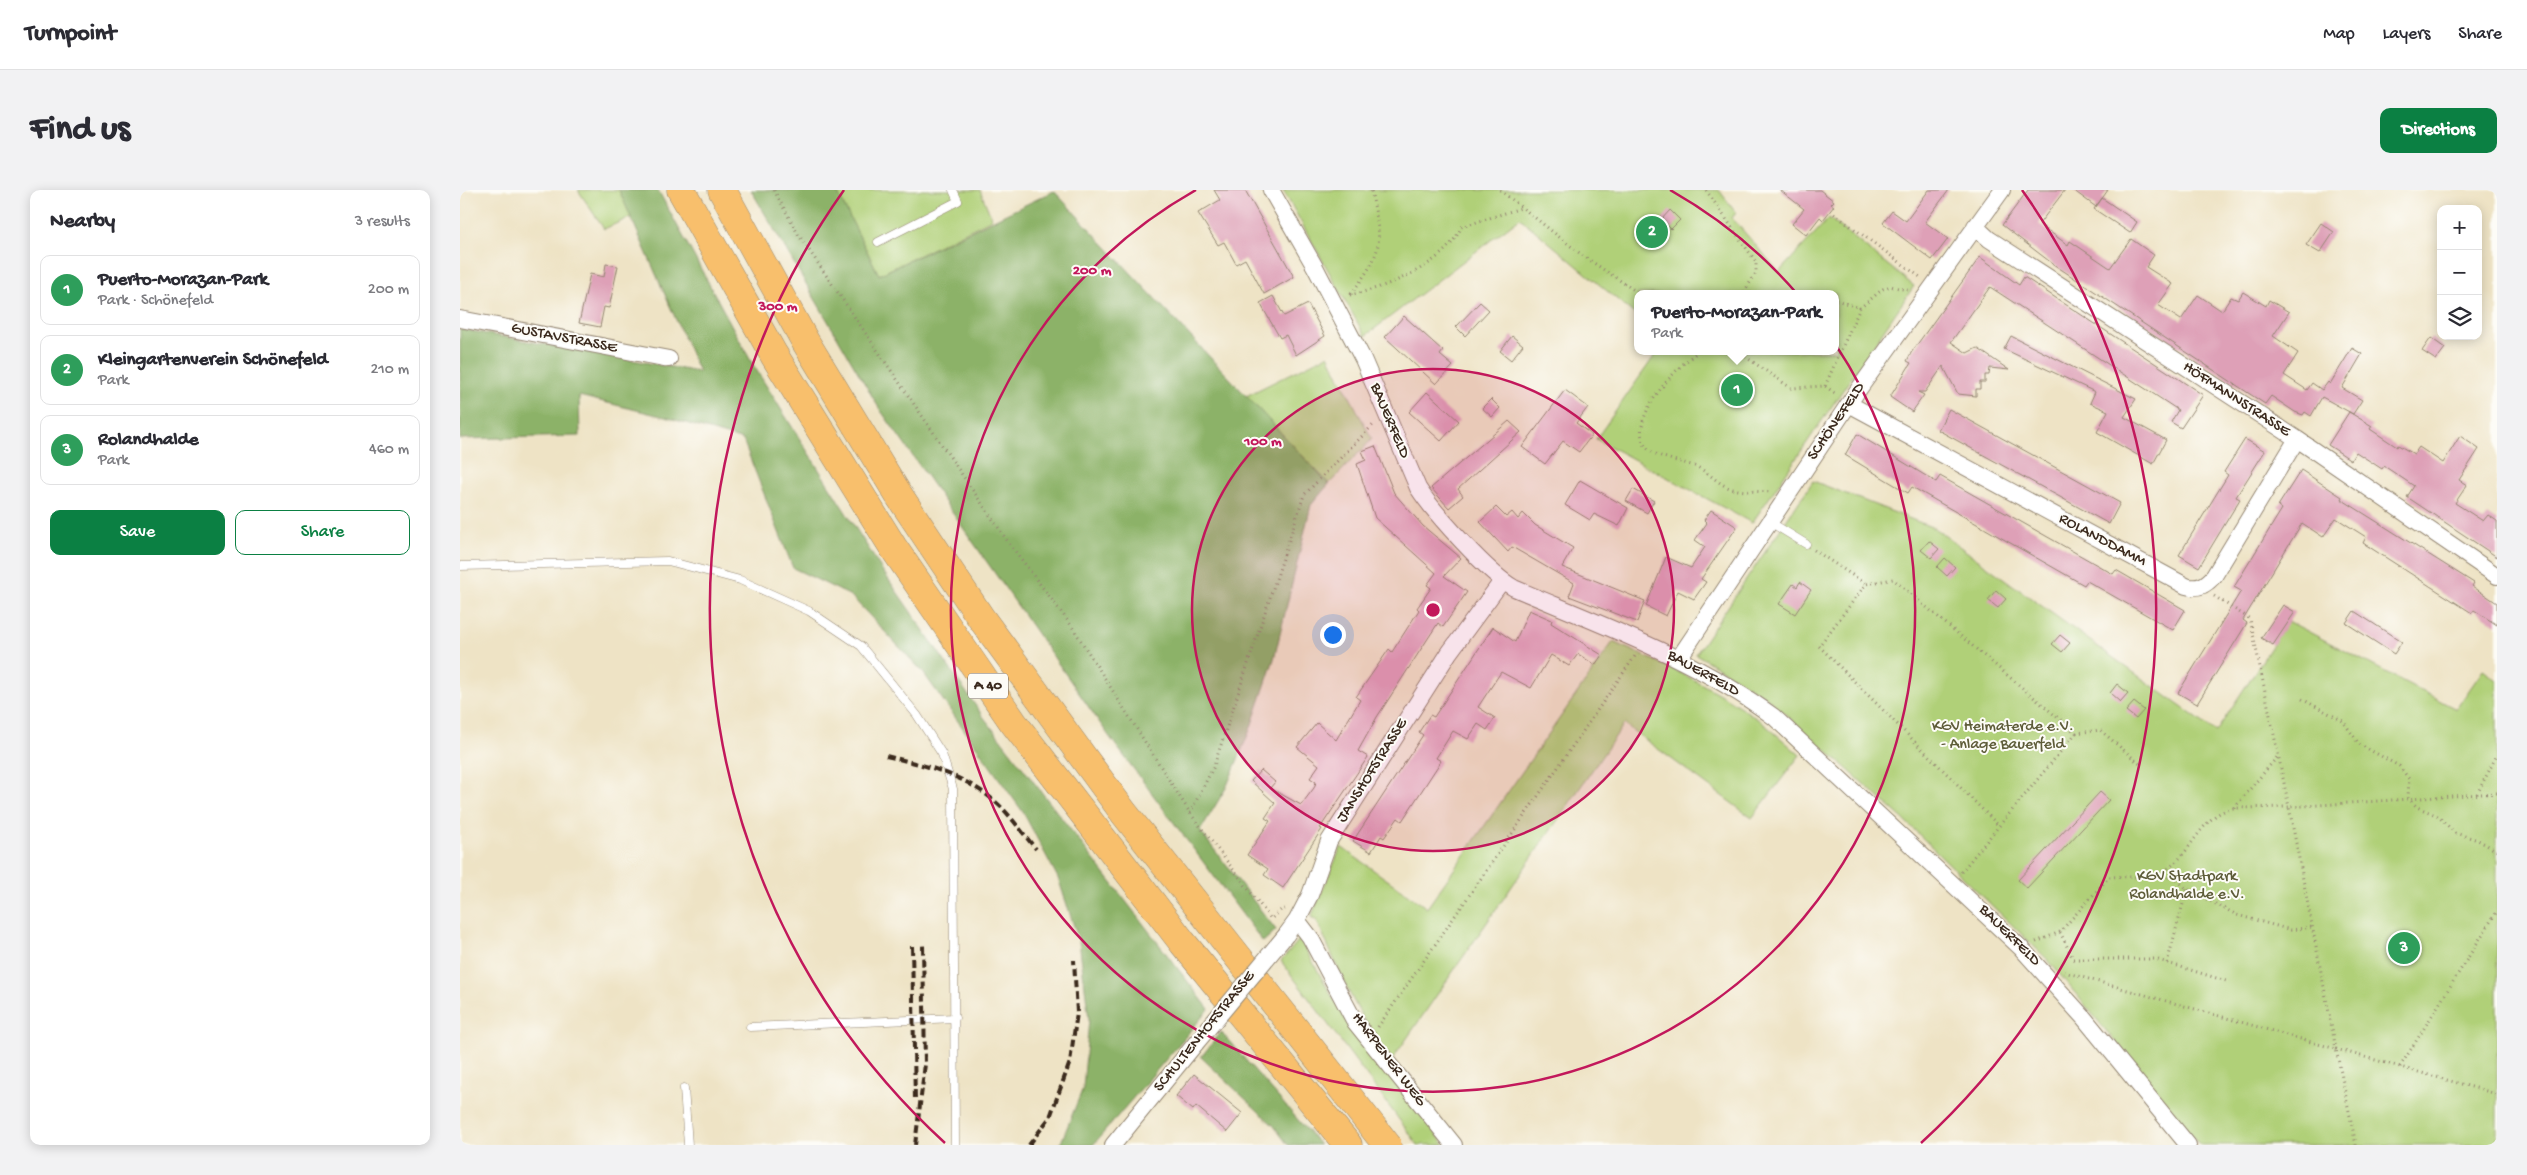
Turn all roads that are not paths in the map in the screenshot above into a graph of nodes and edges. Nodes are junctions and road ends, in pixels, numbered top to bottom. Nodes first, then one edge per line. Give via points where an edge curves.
1 (681, 190) edge
2 (722, 190) edge
3 (953, 190) edge
4 (1271, 190) edge
5 (2002, 190) edge
6 (1975, 226) junction
7 (878, 242) dead end
8 (460, 319) edge
9 (669, 359) dead end
10 (1849, 404) junction
11 (2297, 439) junction
12 (1770, 522) junction
13 (1806, 544) dead end
14 (460, 566) edge
15 (2497, 576) edge
16 (1502, 581) junction
17 (1679, 658) junction
18 (1297, 920) junction
19 (955, 1018) junction
20 (750, 1027) dead end
21 (684, 1088) dead end
22 (688, 1145) edge
23 (955, 1145) edge
24 (1113, 1145) edge
25 (1348, 1145) edge
26 (1387, 1145) edge
27 (1454, 1145) edge
28 (2188, 1145) edge

1 - 25 highway, A 40 via 774,355 893,547 1013,722 1183,943
2 - 26 highway, A 40 via 810,350 898,494 981,618 1124,813
3 - 7 lane via 958,201
4 - 16 street, BAUERFELD via 1363,359 1422,495
5 - 6 street, SCHÖNEFELD
6 - 10 street, SCHÖNEFELD
6 - 11 street, HÖFMANNSTRASSE via 1989,239
8 - 9 street, GUSTAVSTRASSE
10 - 11 street, ROLANDDAMM via 2186,586 2201,587 2214,576
10 - 12 street, SCHÖNEFELD
11 - 15 street, HÖFMANNSTRASSE
12 - 13 lane
12 - 17 street, SCHÖNEFELD
14 - 19 lane via 668,561 740,580 809,611 861,646 917,715 942,754 949,773 953,789
16 - 17 street, BAUERFELD
16 - 18 street, JANSHOFSTRASSE via 1464,630 1329,841 1310,895
17 - 28 street, BAUERFELD via 1774,718 2021,948
18 - 24 street, SCHULTENHOFSTRASSE, bridge
18 - 27 street, HARPENER WEG via 1310,937 1356,1022
19 - 20 lane
19 - 23 lane
21 - 22 lane

